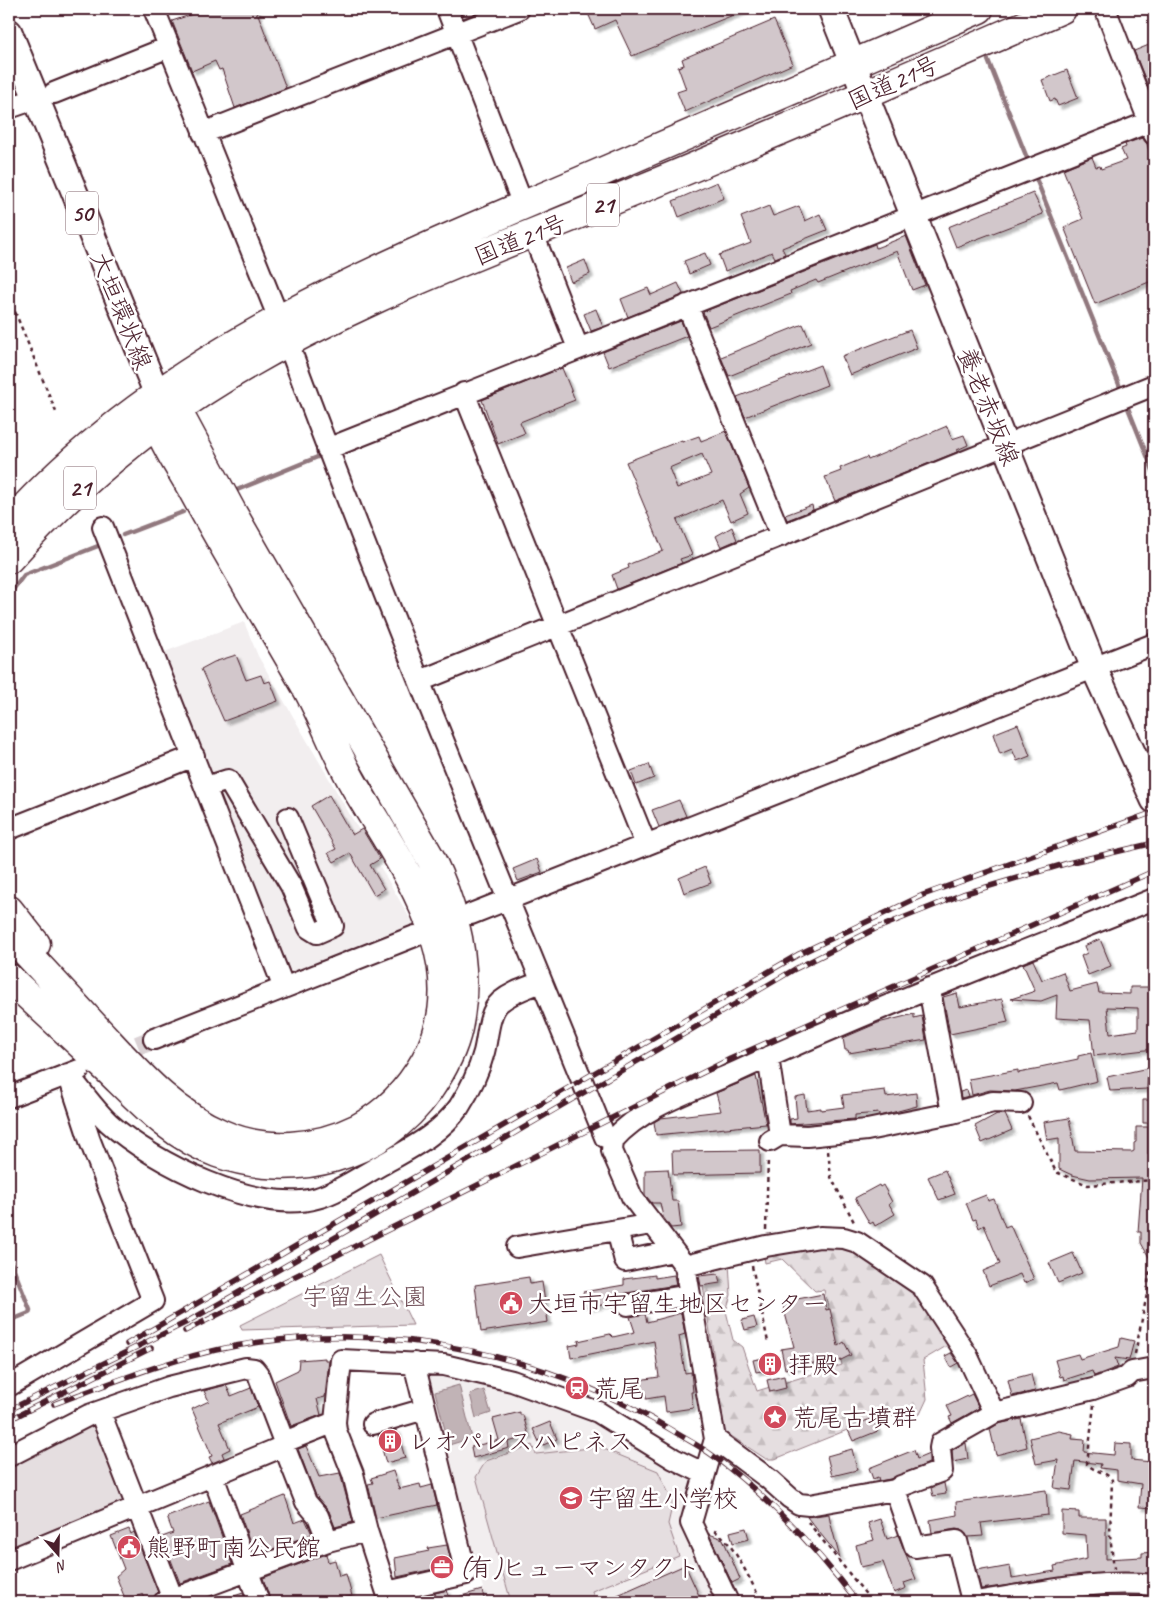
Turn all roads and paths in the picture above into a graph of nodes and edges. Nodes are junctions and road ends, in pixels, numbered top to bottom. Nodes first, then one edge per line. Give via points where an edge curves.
1 (154, 9) edge
2 (447, 9) edge
3 (519, 9) edge
4 (831, 9) edge
5 (979, 9) edge
6 (1062, 9) edge
7 (1106, 11) dead end
8 (9, 32) edge
9 (457, 34) junction
10 (169, 47) junction
11 (853, 64) junction
12 (864, 95) junction
13 (44, 96) junction
14 (9, 108) edge
15 (1153, 125) edge
16 (203, 133) junction
17 (524, 205) junction
18 (914, 216) junction
19 (533, 234) junction
20 (9, 297) edge
21 (688, 305) junction
22 (284, 331) junction
23 (578, 348) junction
24 (1154, 385) edge
25 (464, 393) junction
26 (164, 409) junction
27 (56, 412) dead end
28 (1005, 446) junction
29 (328, 449) junction
30 (9, 524) edge
31 (103, 527) dead end
32 (781, 536) junction
33 (9, 560) edge
34 (557, 626) junction
35 (1154, 644) edge
36 (1094, 668) junction
37 (420, 681) junction
38 (194, 756) junction
39 (206, 787) junction
40 (1153, 795) edge
41 (288, 818) dead end
42 (9, 829) edge
43 (646, 845) junction
44 (1154, 898) edge
45 (507, 900) junction
46 (471, 914) dead end
47 (10, 919) edge
48 (415, 936) dead end
49 (9, 959) edge
50 (9, 978) edge
51 (541, 982) junction
52 (284, 988) junction
53 (929, 988) junction
54 (154, 1040) tunnel mouth
55 (768, 1057) junction
56 (122, 1070) junction
57 (74, 1072) junction
58 (9, 1097) edge
59 (1021, 1103) joint
60 (952, 1113) junction
61 (827, 1134) junction
62 (775, 1138) junction
63 (613, 1140) junction
64 (1154, 1180) edge
65 (652, 1224) junction
66 (617, 1230) junction
67 (861, 1245) junction
68 (517, 1247) dead end
69 (758, 1248) junction
70 (679, 1259) junction
71 (1154, 1260) edge
72 (690, 1295) junction
73 (628, 1305) dead end
74 (768, 1342) dead end
75 (414, 1363) junction
76 (1154, 1368) edge
77 (1132, 1372) junction
78 (9, 1386) edge
79 (1093, 1389) junction
80 (425, 1409) junction
81 (100, 1412) junction
82 (994, 1413) junction
83 (335, 1422) junction
84 (373, 1424) dead end
85 (715, 1439) junction
86 (284, 1444) junction
87 (9, 1456) edge
88 (705, 1474) junction
89 (213, 1476) junction
90 (895, 1490) junction
91 (799, 1504) junction
92 (137, 1507) junction
93 (367, 1531) junction
94 (720, 1534) dead end
95 (328, 1541) junction
96 (9, 1560) edge
97 (247, 1571) junction
98 (1117, 1583) junction
99 (1154, 1585) edge
100 (388, 1597) edge
101 (170, 1601) edge
102 (259, 1602) edge
103 (728, 1602) edge
104 (762, 1602) edge
105 (872, 1602) edge

1 - 10 street
2 - 9 street
3 - 9 street
4 - 11 main road, 養老赤坂線
5 - 11 highway, 国道21号 / 21
6 - 12 highway, 国道21号 / 21
7 - 15 street
8 - 13 main road, 大垣環状線 / 50
9 - 16 street
9 - 17 street
10 - 13 street
10 - 16 street
11 - 12 main road, 養老赤坂線
11 - 17 highway, 国道21号 / 21
12 - 18 main road, 養老赤坂線
12 - 19 highway, 国道21号 / 21
13 - 14 street
13 - 26 main road, 大垣環状線 / 50
15 - 18 street
16 - 22 street
17 - 22 highway, 国道21号 / 21 via 340,288
18 - 21 street
18 - 28 main road, 養老赤坂線
19 - 22 highway, 国道21号 / 21 via 361,307
19 - 23 street
20 - 27 path
21 - 23 street
21 - 32 street
22 - 26 highway, 国道21号 / 21 via 196,366
22 - 29 street
23 - 25 street
24 - 28 street
25 - 29 street
25 - 34 street
26 - 30 highway, 21 via 74,458
26 - 33 highway, 21 via 34,531
26 - 56 highway via 209,520 308,692 351,781 420,897 438,945 443,999 439,1026 430,1052 401,1095 382,1113 359,1127 310,1144 275,1146 233,1139 186,1115
28 - 32 street
28 - 36 main road, 養老赤坂線
29 - 37 street
31 - 38 street
32 - 34 street
34 - 37 street
34 - 43 street
35 - 36 street
36 - 40 main road, 養老赤坂線
36 - 43 street
37 - 45 street
38 - 39 street
38 - 42 street
39 - 41 street via 228,780 291,886 309,928 317,933 333,926
39 - 52 street
43 - 45 street
44 - 53 street
45 - 46 street
45 - 51 street
47 - 56 highway
48 - 52 street
49 - 56 highway
50 - 56 highway
51 - 57 street via 514,992 499,1004 473,1084 440,1129 417,1145 318,1198 295,1202 267,1200 207,1181 161,1160 109,1123
51 - 63 street via 605,1137
52 - 54 street
53 - 55 street
53 - 60 street
55 - 62 street
55 - 63 street via 647,1112 625,1126
57 - 58 street
57 - 78 street via 90,1142 153,1301
59 - 60 street via 992,1102
59 - 64 path via 1056,1172 1088,1185
60 - 61 street via 867,1130
61 - 62 street
61 - 67 path via 831,1177 864,1239
62 - 69 path via 767,1147
63 - 65 street via 612,1151 632,1197
65 - 66 street
65 - 70 street
66 - 68 street
66 - 70 street via 625,1261
67 - 69 street via 844,1238 820,1237
67 - 82 street via 922,1286 967,1355
69 - 70 street
69 - 74 path
70 - 72 street
71 - 77 path
72 - 73 street
72 - 85 street
75 - 80 street
75 - 83 street via 341,1360
75 - 88 street via 444,1365 512,1381 598,1412 674,1459
76 - 77 street
77 - 79 street via 1127,1377
79 - 82 street
79 - 98 path via 1095,1396 1087,1464 1109,1475 1112,1480 1110,1535
80 - 84 street
80 - 100 street via 466,1574
81 - 86 street via 169,1387 246,1368 254,1369
81 - 87 street
81 - 92 street
82 - 90 street via 941,1443 942,1471
83 - 86 street
83 - 93 street via 353,1474
85 - 88 street
85 - 91 street
86 - 89 street
86 - 95 street via 306,1502 318,1516
88 - 103 street via 691,1523
89 - 92 street
89 - 97 street
90 - 91 street
90 - 98 street via 915,1547 957,1541 972,1600 976,1602 1083,1585
91 - 105 path via 798,1510
92 - 96 street
92 - 101 street
93 - 95 street
93 - 100 street
94 - 104 path
95 - 97 street
97 - 101 street
97 - 102 street
98 - 99 street

